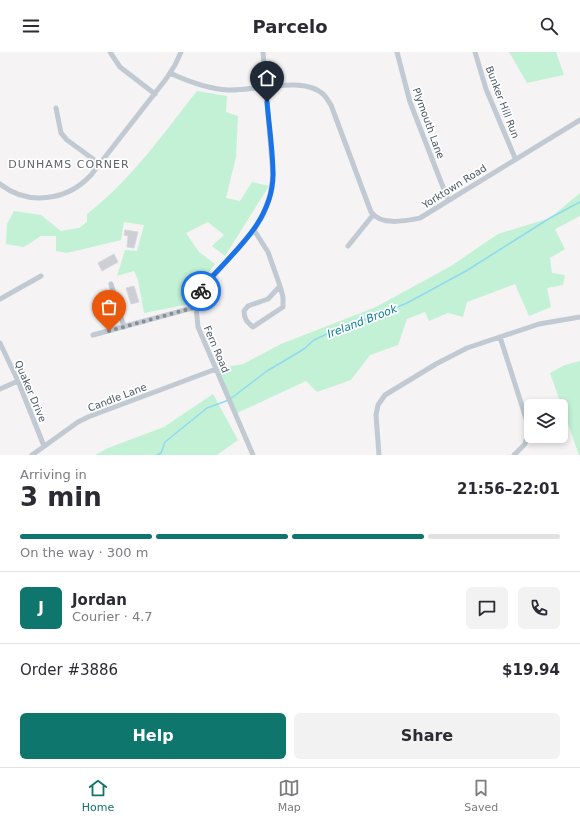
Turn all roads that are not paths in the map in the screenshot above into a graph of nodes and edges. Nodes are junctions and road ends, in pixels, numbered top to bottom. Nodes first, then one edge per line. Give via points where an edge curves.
1 (110, 52) edge
2 (181, 52) edge
3 (263, 52) edge
4 (397, 52) edge
5 (475, 52) edge
6 (170, 73) junction
7 (266, 87) junction
8 (155, 94) junction
9 (56, 108) dead end
10 (580, 120) edge
11 (515, 158) junction
12 (100, 164) junction
13 (0, 184) edge
14 (448, 200) junction
15 (373, 215) junction
16 (254, 230) junction
17 (348, 246) dead end
18 (41, 276) dead end
19 (111, 284) dead end
20 (280, 286) junction
21 (0, 299) edge
22 (196, 307) junction
23 (580, 317) edge
24 (124, 327) junction
25 (93, 335) dead end
26 (500, 337) junction
27 (0, 343) edge
28 (216, 369) junction
29 (18, 381) junction
30 (0, 389) edge
31 (44, 446) junction
32 (32, 455) edge
33 (253, 455) edge
34 (379, 455) edge
35 (514, 455) edge

1 - 8 street via 120,67
2 - 6 street
3 - 7 street, Fern Road
4 - 14 street, Plymouth Lane via 410,102
5 - 11 street, Bunker Hill Run via 486,89
6 - 7 street via 212,88 242,90
6 - 8 street
7 - 15 street via 300,85 324,95 331,106
7 - 16 street, Fern Road via 273,175 266,207
8 - 12 street
9 - 12 street via 61,133
10 - 11 street, Yorktown Road
11 - 14 street, Yorktown Road
12 - 13 street via 81,185 56,196 29,197 15,193
14 - 15 street, Yorktown Road via 420,218 389,221
15 - 17 street
16 - 20 street via 268,252
16 - 22 street, Fern Road via 206,283
18 - 21 street
19 - 24 street
20 - 20 street via 283,307 253,326 248,323 244,318 244,311 248,306 268,299
22 - 24 street
22 - 28 street, Fern Road via 198,328
23 - 26 street via 539,324
24 - 25 street
26 - 34 street via 467,348 385,396 378,405 376,414
26 - 35 street via 529,428 525,444
27 - 29 street, Quaker Drive
28 - 31 street, Candle Lane via 88,417
28 - 33 street, Fern Road
29 - 30 street
29 - 31 street, Quaker Drive
31 - 32 street, Candle Lane

